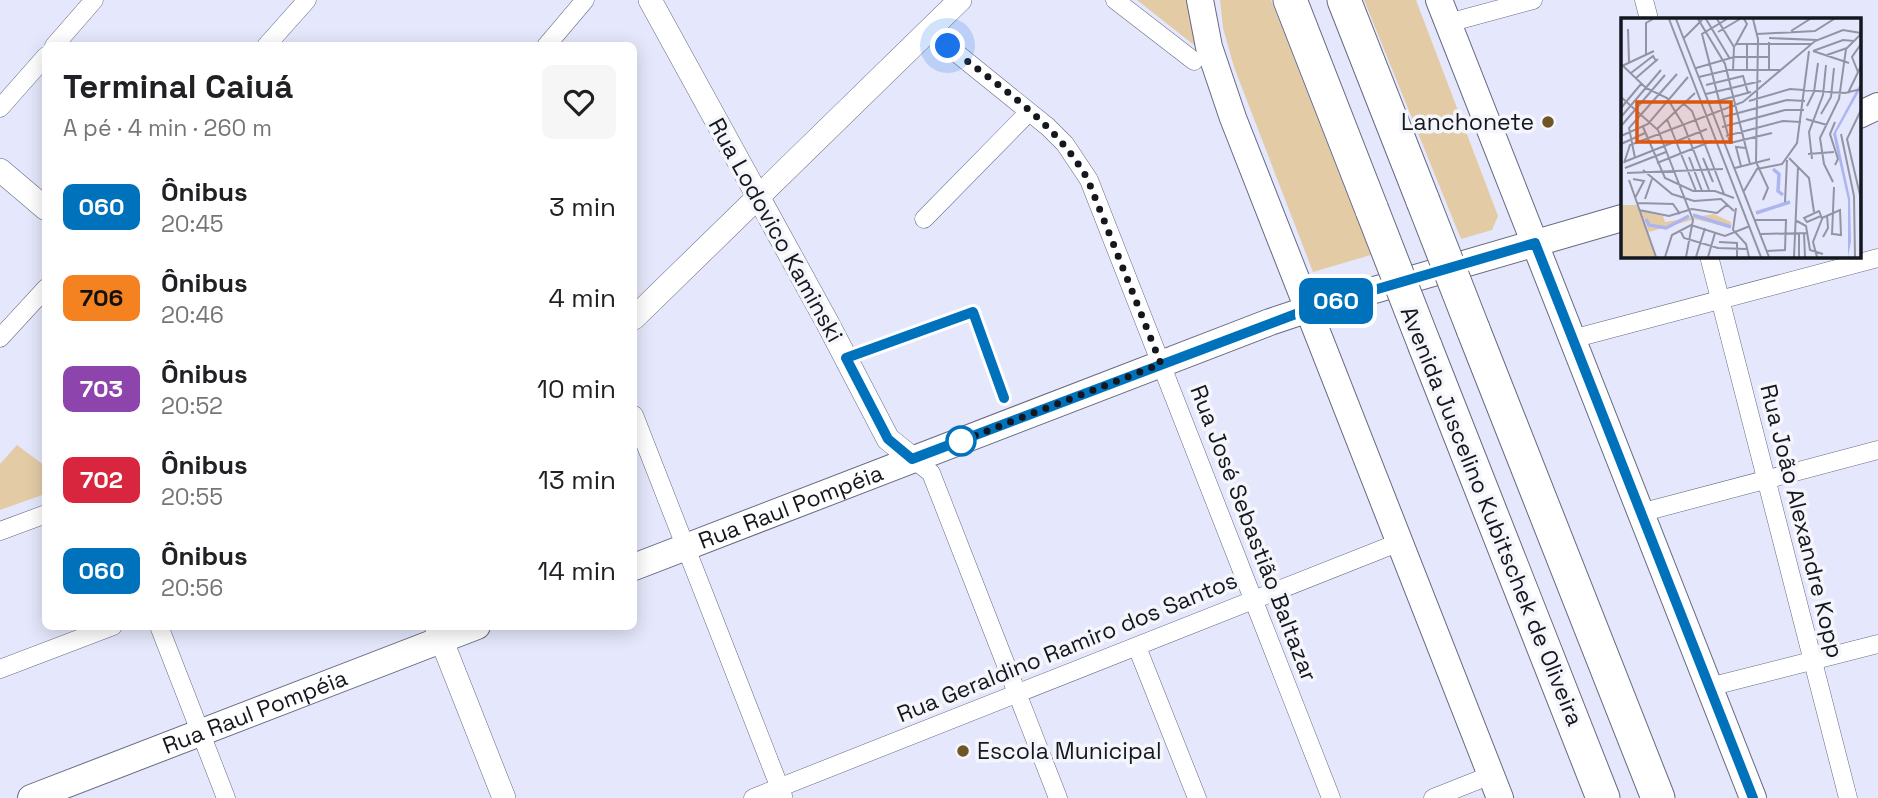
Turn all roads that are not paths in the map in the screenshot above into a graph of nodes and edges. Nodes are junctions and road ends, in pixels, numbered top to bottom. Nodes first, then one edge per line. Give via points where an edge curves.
1 (94, 0) edge
2 (307, 0) edge
3 (585, 0) edge
4 (649, 0) edge
5 (960, 0) edge
6 (1115, 0) edge
7 (1200, 0) edge
8 (1290, 0) edge
9 (1344, 0) edge
10 (1533, 0) edge
11 (1644, 0) edge
12 (1444, 11) edge
13 (1649, 18) edge
14 (928, 30) junction
15 (57, 42) edge
16 (270, 42) edge
17 (549, 42) edge
18 (42, 61) edge
19 (1194, 61) dead end
20 (1878, 106) edge
21 (0, 108) edge
22 (1029, 112) junction
23 (1860, 115) edge
24 (0, 170) edge
25 (758, 196) junction
26 (42, 206) edge
27 (1621, 218) edge
28 (924, 219) dead end
29 (1535, 243) junction
30 (1709, 257) edge
31 (1878, 258) edge
32 (42, 292) edge
33 (1721, 300) junction
34 (1309, 309) junction
35 (637, 315) edge
36 (0, 338) edge
37 (1572, 339) junction
38 (1161, 364) junction
39 (637, 423) edge
40 (1878, 450) edge
41 (912, 459) junction
42 (1766, 479) junction
43 (1640, 513) junction
44 (42, 515) edge
45 (0, 531) edge
46 (1400, 542) junction
47 (685, 547) junction
48 (637, 565) edge
49 (1254, 600) junction
50 (102, 630) edge
51 (161, 630) edge
52 (439, 633) edge
53 (1878, 643) edge
54 (1137, 647) junction
55 (1813, 660) junction
56 (0, 669) edge
57 (1709, 687) junction
58 (1018, 694) junction
59 (201, 733) junction
60 (1495, 787) edge
61 (781, 793) edge
62 (31, 798) edge
63 (226, 798) edge
64 (504, 798) edge
65 (752, 798) edge
66 (1058, 798) edge
67 (1196, 798) edge
68 (1331, 798) edge
69 (1433, 798) edge
70 (1603, 798) edge
71 (1658, 798) edge
72 (1753, 798) edge
73 (1848, 798) edge

1 - 15 street
2 - 16 street
3 - 17 street
4 - 25 street, Rua Lodovico Kaminski
5 - 14 street
6 - 19 street
7 - 34 main road via 1220,82
8 - 70 highway, Avenida Juscelino Kubitschek de Oliveira, bridge
9 - 71 highway, bridge
10 - 12 street
11 - 13 street
12 - 29 main road
14 - 22 street, Rua José Sebastião Baltazar
14 - 25 street
18 - 21 street
20 - 23 main road
22 - 28 street
22 - 38 street, Rua José Sebastião Baltazar via 1065,144 1088,180
24 - 26 street
25 - 35 street
25 - 41 street, Rua Lodovico Kaminski via 888,439
27 - 29 main road, Rua Raul Pompéia
29 - 34 main road, Rua Raul Pompéia
29 - 37 main road
30 - 33 street, Rua João Alexandre Kopp
31 - 33 street
32 - 36 street
33 - 37 street
33 - 42 street, Rua João Alexandre Kopp
34 - 38 main road, Rua Raul Pompéia
34 - 46 main road
37 - 43 main road
38 - 41 main road, Rua Raul Pompéia
38 - 49 street, Rua José Sebastião Baltazar
39 - 47 street
40 - 42 street
41 - 47 main road, Rua Raul Pompéia
41 - 58 street, Rua Lodovico Kaminski via 931,473
42 - 43 street
42 - 55 street, Rua João Alexandre Kopp
43 - 57 main road
44 - 45 street
46 - 49 street, Rua Geraldino Ramiro dos Santos
46 - 60 main road
47 - 48 main road, Rua Raul Pompéia
47 - 61 street
49 - 54 street, Rua Geraldino Ramiro dos Santos
49 - 68 street, Rua José Sebastião Baltazar
50 - 56 street
51 - 59 street
52 - 59 main road, Rua Raul Pompéia
52 - 64 street
53 - 55 street
54 - 58 street, Rua Geraldino Ramiro dos Santos
54 - 67 street
55 - 57 street
55 - 73 street, Rua João Alexandre Kopp
57 - 72 main road
58 - 61 street, Rua Geraldino Ramiro dos Santos
58 - 66 street, Rua Lodovico Kaminski
59 - 62 main road, Rua Raul Pompéia
59 - 63 street
60 - 69 street
61 - 65 street, Rua Geraldino Ramiro dos Santos

